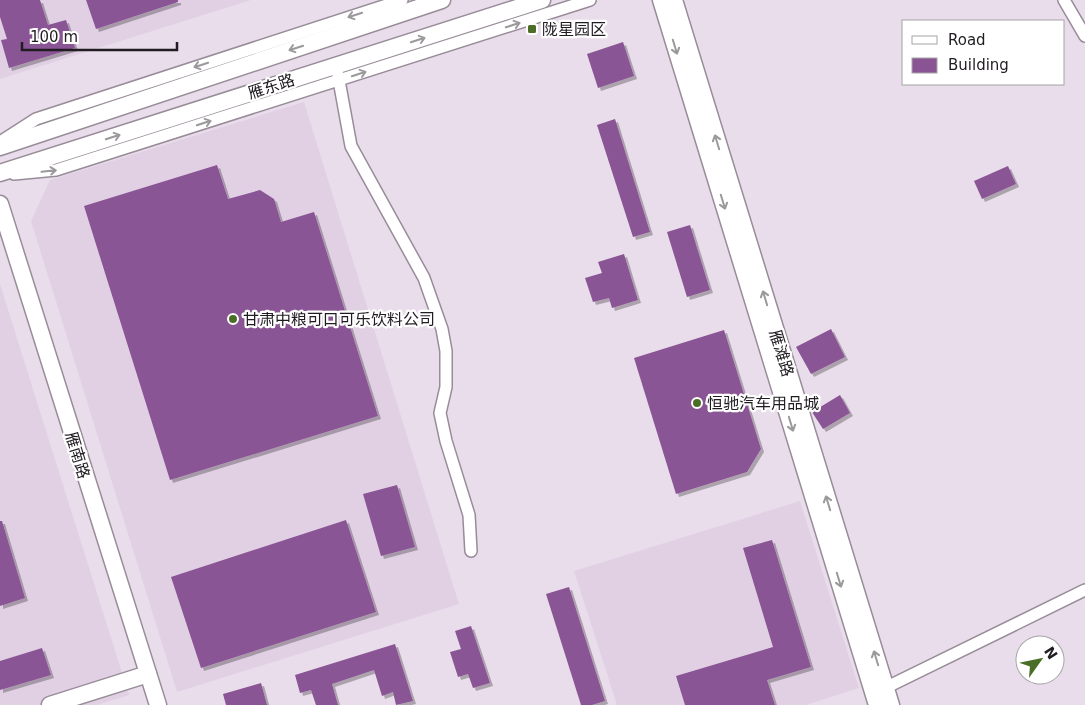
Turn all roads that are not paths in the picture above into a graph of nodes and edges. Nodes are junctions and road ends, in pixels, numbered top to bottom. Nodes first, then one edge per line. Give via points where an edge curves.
1 (402, 0) edge
2 (442, 0) edge
3 (542, 0) edge
4 (590, 0) edge
5 (661, 0) edge
6 (674, 0) edge
7 (1064, 0) edge
8 (1085, 36) edge
9 (338, 73) junction
10 (0, 142) edge
11 (0, 147) edge
12 (0, 174) edge
13 (0, 204) edge
14 (471, 551) dead end
15 (1085, 590) edge
16 (148, 674) junction
17 (885, 688) junction
18 (50, 705) edge
19 (158, 705) edge
20 (878, 705) edge
21 (891, 705) edge

1 -> 10 street via 36,119
2 -> 11 main road, 雁东路
9 -> 3 main road, 雁东路
9 -> 4 street
5 -> 20 main road, 雁滩路
17 -> 6 main road, 雁滩路
7 - 8 street
12 -> 9 main road, 雁东路
9 - 14 street via 352,146 424,278 442,329 446,387 440,414 469,515
13 - 16 main road, 雁南路
15 - 17 street
16 - 18 main road
16 - 19 main road, 雁南路
17 - 21 main road, 雁滩路

